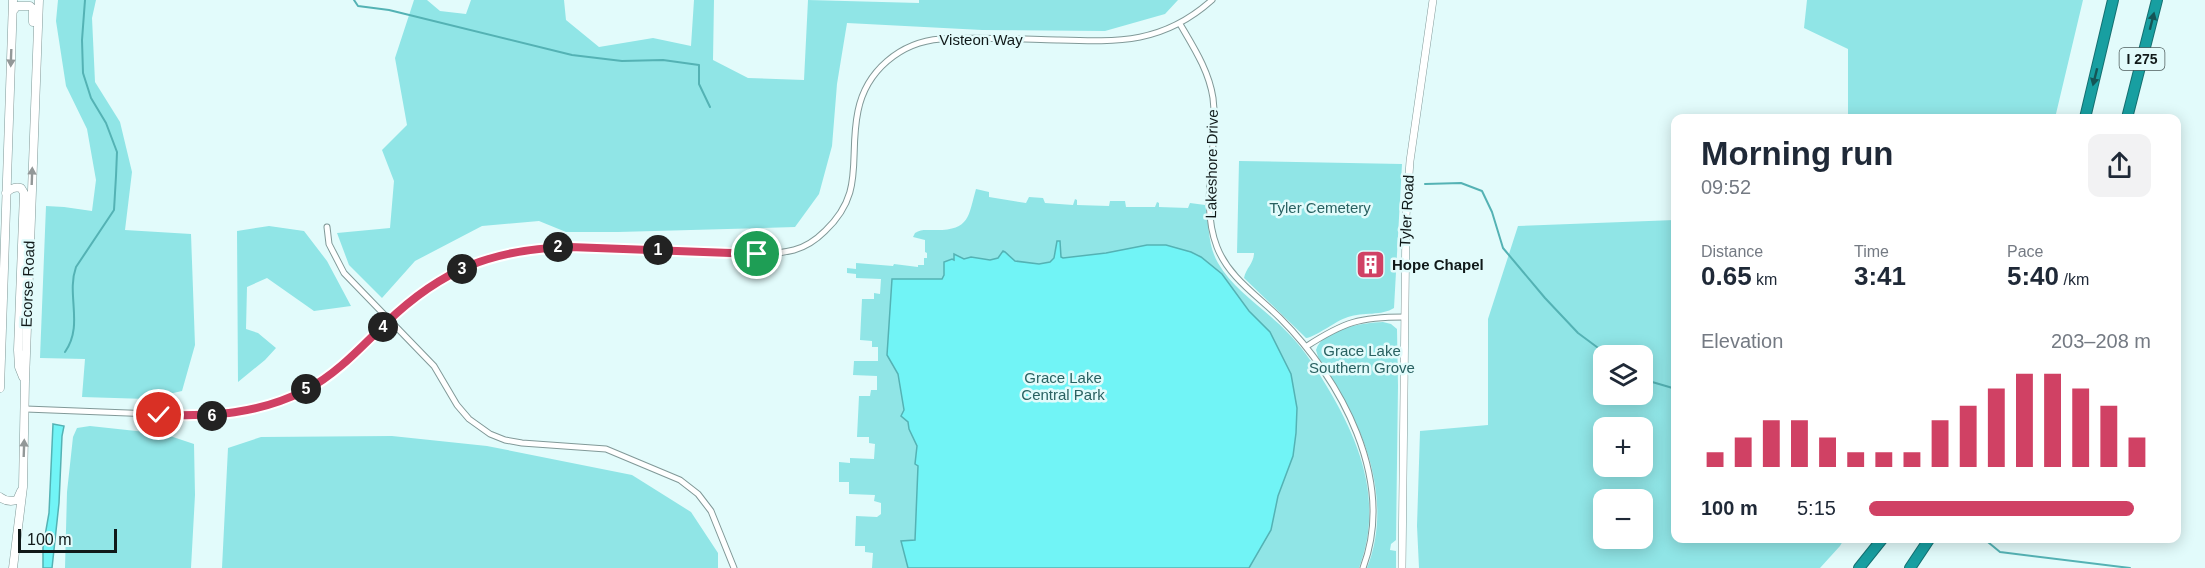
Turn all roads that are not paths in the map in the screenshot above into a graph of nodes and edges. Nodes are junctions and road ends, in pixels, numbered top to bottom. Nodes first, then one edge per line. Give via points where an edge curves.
1 (13, 0) edge
2 (39, 0) edge
3 (1212, 0) edge
4 (1433, 0) edge
5 (2113, 0) edge
6 (2157, 0) edge
7 (13, 11) junction
8 (1180, 24) junction
9 (36, 82) junction
10 (2086, 114) edge
11 (2128, 114) edge
12 (6, 193) junction
13 (327, 227) dead end
14 (1404, 317) junction
15 (389, 320) junction
16 (1306, 346) junction
17 (25, 381) junction
18 (0, 388) edge
19 (26, 409) junction
20 (23, 487) junction
21 (0, 497) edge
22 (1879, 543) edge
23 (1927, 543) edge
24 (13, 568) edge
25 (734, 568) edge
26 (1363, 568) edge
27 (1402, 568) edge
28 (1859, 568) edge
29 (1910, 568) edge

1 - 7 main road, Ecorse Road
2 - 9 main road, Ecorse Road
3 - 8 street, Visteon Way
4 - 14 street, Tyler Road via 1408,191
5 -> 10 highway, I 275
11 -> 6 highway, I 275
7 - 9 main road via 21,5 33,9 31,71
7 -> 12 main road, Ecorse Road
8 - 15 street, Visteon Way via 1124,41 947,39 919,43 900,51 873,76 859,105 854,178 845,205 820,236 795,250 766,254 570,247 525,250 484,259 448,276
8 - 16 street, Lakeshore Drive via 1205,70 1213,99 1210,214 1217,248 1235,276
17 -> 9 main road, Ecorse Road
12 - 17 main road via 18,187 24,193 18,350
12 - 18 main road, Ecorse Road
13 - 15 street via 330,244 344,273
14 - 16 street via 1348,322
14 - 27 street, Tyler Road
15 - 19 street, Visteon Way via 323,380 251,410 204,416
15 - 25 street via 438,370 463,412 490,434 522,443 606,449 684,482 711,511
16 - 26 street, Lakeshore Drive via 1352,422 1367,462 1373,516
17 - 19 main road, Ecorse Road
20 -> 19 main road, Ecorse Road
20 - 21 main road via 17,500
20 - 24 main road, Ecorse Road
22 - 28 highway
23 - 29 highway

